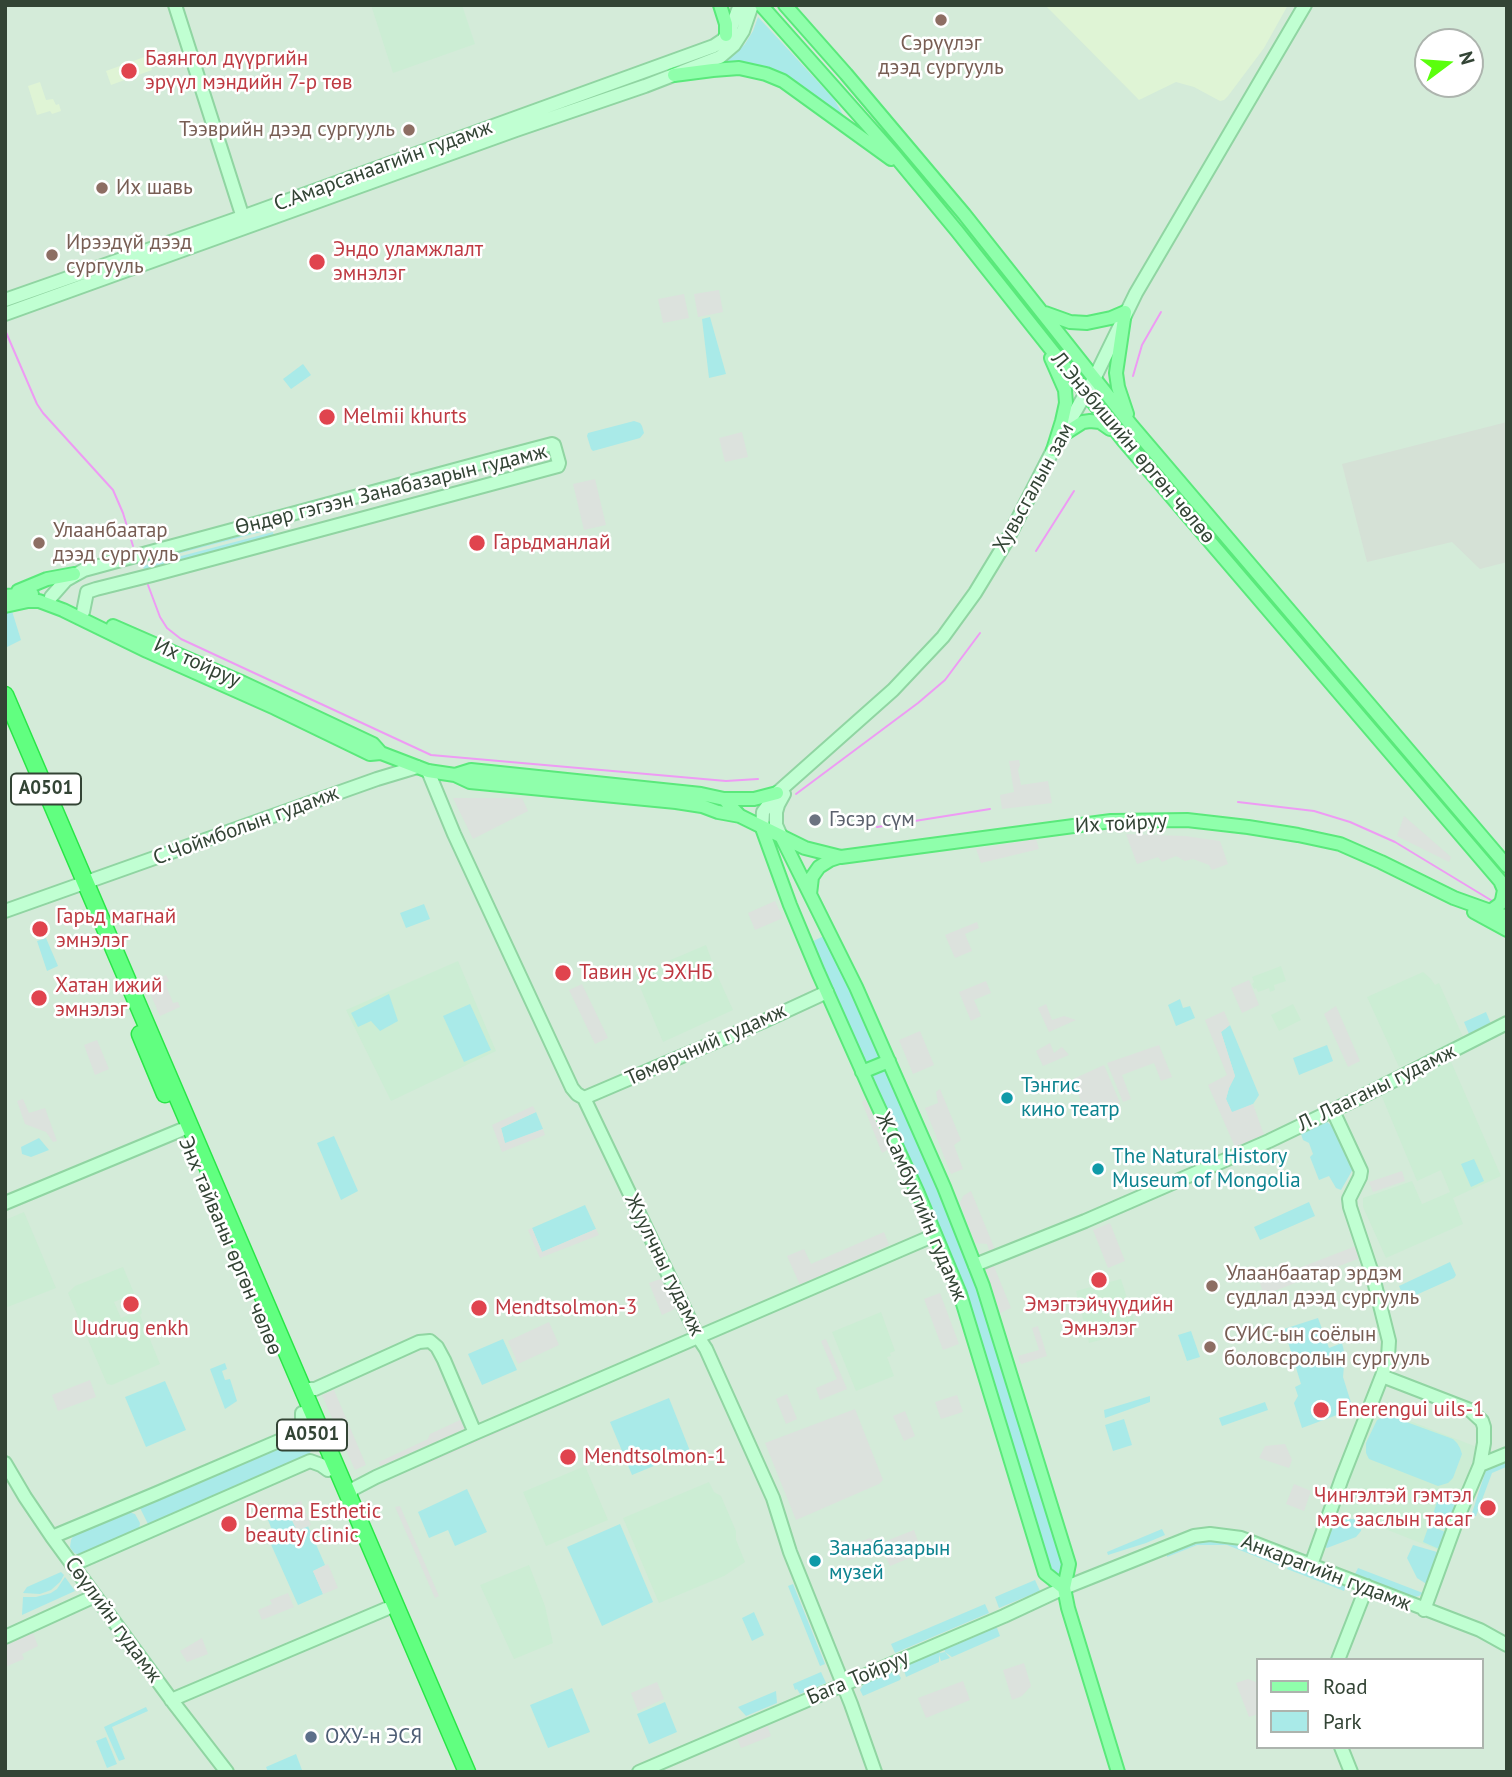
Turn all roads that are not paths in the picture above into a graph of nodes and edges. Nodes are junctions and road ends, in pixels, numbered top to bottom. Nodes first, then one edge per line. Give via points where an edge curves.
1 (176, 5) edge
2 (720, 5) edge
3 (740, 5) edge
4 (752, 5) edge
5 (761, 5) edge
6 (785, 5) edge
7 (797, 5) edge
8 (1305, 5) edge
9 (803, 26) junction
10 (726, 36) junction
11 (674, 75) junction
12 (904, 144) junction
13 (895, 156) junction
14 (908, 172) junction
15 (359, 181) junction
16 (244, 222) junction
17 (998, 257) junction
18 (985, 267) junction
19 (5, 300) edge
20 (1041, 310) junction
21 (1125, 312) junction
22 (5, 314) edge
23 (1040, 336) junction
24 (1094, 379) junction
25 (1085, 395) junction
26 (1132, 426) junction
27 (1116, 432) junction
28 (1061, 436) junction
29 (1053, 450) junction
30 (137, 557) junction
31 (74, 574) junction
32 (144, 577) junction
33 (10, 595) edge
34 (51, 597) junction
35 (5, 606) edge
36 (83, 612) junction
37 (5, 695) edge
38 (5, 719) edge
39 (381, 753) junction
40 (422, 769) junction
41 (455, 775) junction
42 (790, 783) junction
43 (777, 793) junction
44 (724, 799) junction
45 (740, 816) junction
46 (762, 828) junction
47 (780, 836) junction
48 (841, 857) junction
49 (776, 865) junction
50 (1507, 866) edge
51 (81, 885) junction
52 (1504, 886) edge
53 (810, 897) junction
54 (1454, 898) junction
55 (790, 905) junction
56 (5, 911) edge
57 (1489, 912) junction
58 (1507, 917) edge
59 (1507, 930) edge
60 (827, 992) junction
61 (1507, 1023) edge
62 (889, 1061) junction
63 (862, 1072) junction
64 (584, 1098) junction
65 (1333, 1111) junction
66 (184, 1124) junction
67 (5, 1203) edge
68 (935, 1235) junction
69 (975, 1265) junction
70 (698, 1337) junction
71 (1007, 1361) junction
72 (983, 1368) junction
73 (1382, 1376) junction
74 (301, 1386) junction
75 (302, 1413) junction
76 (475, 1433) junction
77 (1507, 1454) edge
78 (5, 1463) edge
79 (1480, 1465) junction
80 (328, 1470) junction
81 (350, 1499) junction
82 (52, 1536) junction
83 (72, 1564) junction
84 (1311, 1565) junction
85 (1367, 1587) junction
86 (1064, 1588) junction
87 (95, 1596) junction
88 (386, 1609) junction
89 (1423, 1610) junction
90 (10, 1635) edge
91 (1507, 1645) edge
92 (1339, 1658) edge
93 (843, 1685) junction
94 (171, 1700) junction
95 (1342, 1749) edge
96 (227, 1772) edge
97 (456, 1772) edge
98 (467, 1772) edge
99 (639, 1772) edge
100 (875, 1772) edge
101 (1118, 1772) edge
102 (1351, 1772) edge

1 - 16 main road
2 - 10 main road
3 - 10 main road
4 - 11 main road, С.Амарсанаагийн гудамж via 734,45 720,57
5 - 13 main road, Л.Энэбишийн өргөн чөлөө
6 - 9 main road, Л.Энэбишийн өргөн чөлөө
7 - 9 main road
8 - 21 main road, Хувьсгалын зам
9 - 12 main road, Л.Энэбишийн өргөн чөлөө
10 - 15 main road, С.Амарсанаагийн гудамж via 715,46
11 - 14 main road via 738,68 782,80
11 - 15 main road, С.Амарсанаагийн гудамж
12 - 13 main road via 897,146
12 - 17 main road, Л.Энэбишийн өргөн чөлөө
13 - 14 main road, Л.Энэбишийн өргөн чөлөө
14 - 18 main road, Л.Энэбишийн өргөн чөлөө
15 - 16 main road, С.Амарсанаагийн гудамж
16 - 19 main road, С.Амарсанаагийн гудамж
16 - 22 main road, С.Амарсанаагийн гудамж
17 - 18 main road via 993,266
17 - 20 main road, Л.Энэбишийн өргөн чөлөө
18 - 23 main road, Л.Энэбишийн өргөн чөлөө
20 - 21 main road via 1070,322 1087,323
20 - 24 main road, Л.Энэбишийн өргөн чөлөө
21 - 24 main road, Хувьсгалын зам
21 - 26 main road via 1116,373
23 - 25 main road, Л.Энэбишийн өргөн чөлөө
23 - 29 main road via 1065,390 1066,403
24 - 25 main road, Хувьсгалын зам
24 - 26 main road, Л.Энэбишийн өргөн чөлөө
25 - 27 main road, Л.Энэбишийн өргөн чөлөө
25 - 28 main road, Хувьсгалын зам
26 - 50 main road, Л.Энэбишийн өргөн чөлөө
27 - 28 main road via 1091,420
27 - 52 main road, Л.Энэбишийн өргөн чөлөө
28 - 29 main road, Хувьсгалын зам
29 - 42 main road, Хувьсгалын зам via 1006,542 943,637 893,690
30 - 31 main road, Өндөр гэгээн Занабазарын гудамж
30 - 32 main road
30 - 32 main road, Өндөр гэгээн Занабазарын гудамж via 554,445 558,466
31 - 33 main road via 47,579
31 - 34 main road, Өндөр гэгээн Занабазарын гудамж
32 - 36 main road, Өндөр гэгээн Занабазарын гудамж via 90,590
33 - 34 main road, Их тойруу
34 - 36 main road, Их тойруу
35 - 39 main road, Их тойруу via 38,601 63,610 370,754
36 - 39 main road, Их тойруу via 373,744
37 - 51 highway, Энх тайваны өргөн чөлөө / A0501
38 - 51 highway, Энх тайваны өргөн чөлөө / A0501
39 - 40 main road, Их тойруу
40 - 41 main road, Их тойруу
40 - 51 main road, С.Чоймболын гудамж via 377,779
40 - 64 main road, Жуулчны гудамж via 572,1088
41 - 44 main road, Их тойруу via 471,770
41 - 45 main road, Их тойруу via 470,782 676,802
42 - 43 main road, Хувьсгалын зам
42 - 47 main road via 776,812
43 - 44 main road
43 - 46 main road via 763,812
44 - 45 main road, Их тойруу
45 - 46 main road, Их тойруу
45 - 49 main road
46 - 47 main road, Их тойруу
46 - 49 main road, Ж.Самбуугийн гудамж
47 - 48 main road, Их тойруу
47 - 53 main road, Ж.Самбуугийн гудамж
48 - 53 main road via 815,872
48 - 54 main road, Их тойруу via 1111,821 1187,820 1340,844
49 - 55 main road, Ж.Самбуугийн гудамж
51 - 56 main road, С.Чоймболын гудамж
51 - 66 highway, Энх тайваны өргөн чөлөө / A0501
52 - 57 main road via 1500,904
53 - 55 main road via 797,892
53 - 62 main road, Ж.Самбуугийн гудамж
54 - 57 main road, Их тойруу
54 - 59 main road, Их тойруу
55 - 60 main road, Ж.Самбуугийн гудамж
57 - 58 main road, Их тойруу
60 - 63 main road, Ж.Самбуугийн гудамж
60 - 64 main road, Төмөрчний гудамж
61 - 65 main road, Л. Лааганы гудамж
62 - 63 main road
62 - 69 main road, Ж.Самбуугийн гудамж
63 - 68 main road, Ж.Самбуугийн гудамж
64 - 70 main road, Жуулчны гудамж
65 - 69 main road, Л. Лааганы гудамж
65 - 73 main road via 1361,1171 1349,1199 1388,1333
66 - 67 main road
66 - 74 highway, Энх тайваны өргөн чөлөө / A0501
66 - 75 highway, Энх тайваны өргөн чөлөө / A0501
68 - 70 main road
68 - 72 main road, Ж.Самбуугийн гудамж
69 - 71 main road, Ж.Самбуугийн гудамж
70 - 76 main road
70 - 93 main road, Жуулчны гудамж via 774,1498 790,1552
71 - 72 main road
71 - 86 main road, Ж.Самбуугийн гудамж via 1069,1564
72 - 86 main road, Ж.Самбуугийн гудамж via 1045,1573
73 - 79 main road via 1470,1410 1484,1427
73 - 84 main road
74 - 76 main road via 315,1389 430,1341 444,1360
74 - 81 highway, Энх тайваны өргөн чөлөө / A0501
75 - 80 highway, Энх тайваны өргөн чөлөө / A0501
75 - 82 main road via 295,1434
76 - 81 main road via 357,1486
77 - 79 main road
78 - 82 main road, Сөүлийн гудамж
79 - 89 main road
80 - 83 main road via 310,1461
80 - 88 highway, Энх тайваны өргөн чөлөө / A0501
81 - 98 highway, Энх тайваны өргөн чөлөө / A0501
82 - 83 main road, Сөүлийн гудамж
83 - 87 main road, Сөүлийн гудамж
84 - 85 main road, Анкарагийн гудамж
84 - 86 main road, Анкарагийн гудамж via 1241,1538 1210,1534 1194,1536
85 - 89 main road, Анкарагийн гудамж
85 - 92 main road
86 - 93 main road, Бага Тойруу
86 - 101 main road, Ж.Самбуугийн гудамж
87 - 90 main road
87 - 94 main road, Сөүлийн гудамж
88 - 94 main road
88 - 97 highway, Энх тайваны өргөн чөлөө / A0501
89 - 91 main road, Анкарагийн гудамж
93 - 99 main road, Бага Тойруу
93 - 100 main road, Жуулчны гудамж
94 - 96 main road, Сөүлийн гудамж
95 - 102 main road

